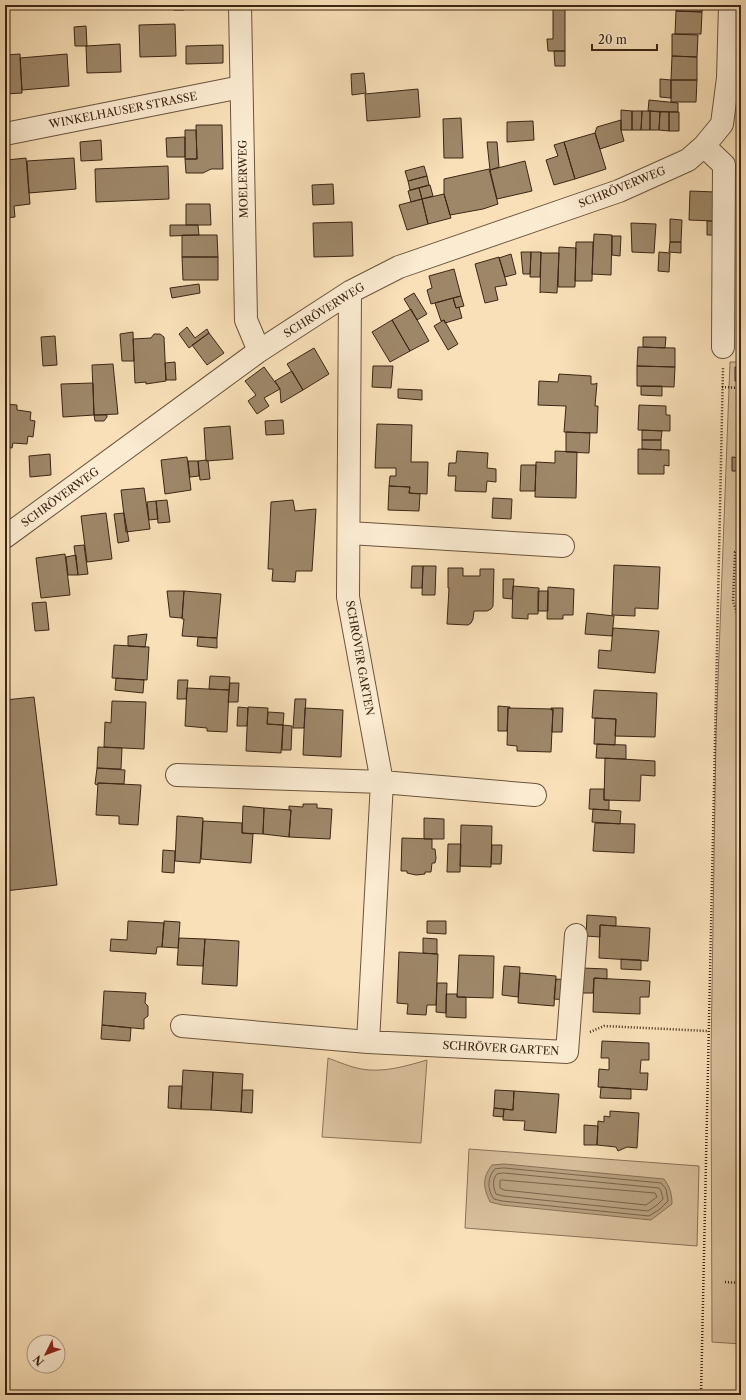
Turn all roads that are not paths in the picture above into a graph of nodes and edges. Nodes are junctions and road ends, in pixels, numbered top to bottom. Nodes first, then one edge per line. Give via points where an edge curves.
1 (240, 5) edge
2 (730, 5) edge
3 (241, 87) junction
4 (5, 134) edge
5 (704, 146) junction
6 (350, 292) junction
7 (723, 347) road end
8 (259, 351) junction
9 (349, 532) junction
10 (5, 537) edge
11 (564, 546) dead end
12 (177, 775) dead end
13 (382, 782) junction
14 (535, 795) dead end
15 (576, 936) dead end
16 (182, 1026) dead end
17 (368, 1042) junction

1 - 3 street, MOELERWEG
2 - 5 street, SCHRÖVERWEG via 728,78 722,124
3 - 4 street, WINKELHAUSER STRASSE
3 - 8 street, MOELERWEG via 246,320
5 - 6 street, SCHRÖVERWEG via 688,160 618,190 399,267
5 - 7 street via 724,165
6 - 8 street, SCHRÖVERWEG
6 - 9 street, SCHRÖVER GARTEN
8 - 10 street, SCHRÖVERWEG
9 - 11 street
9 - 13 street, SCHRÖVER GARTEN via 348,597
12 - 13 street
13 - 14 street
13 - 17 street, SCHRÖVER GARTEN
15 - 17 street, SCHRÖVER GARTEN via 567,1052
16 - 17 street, SCHRÖVER GARTEN

